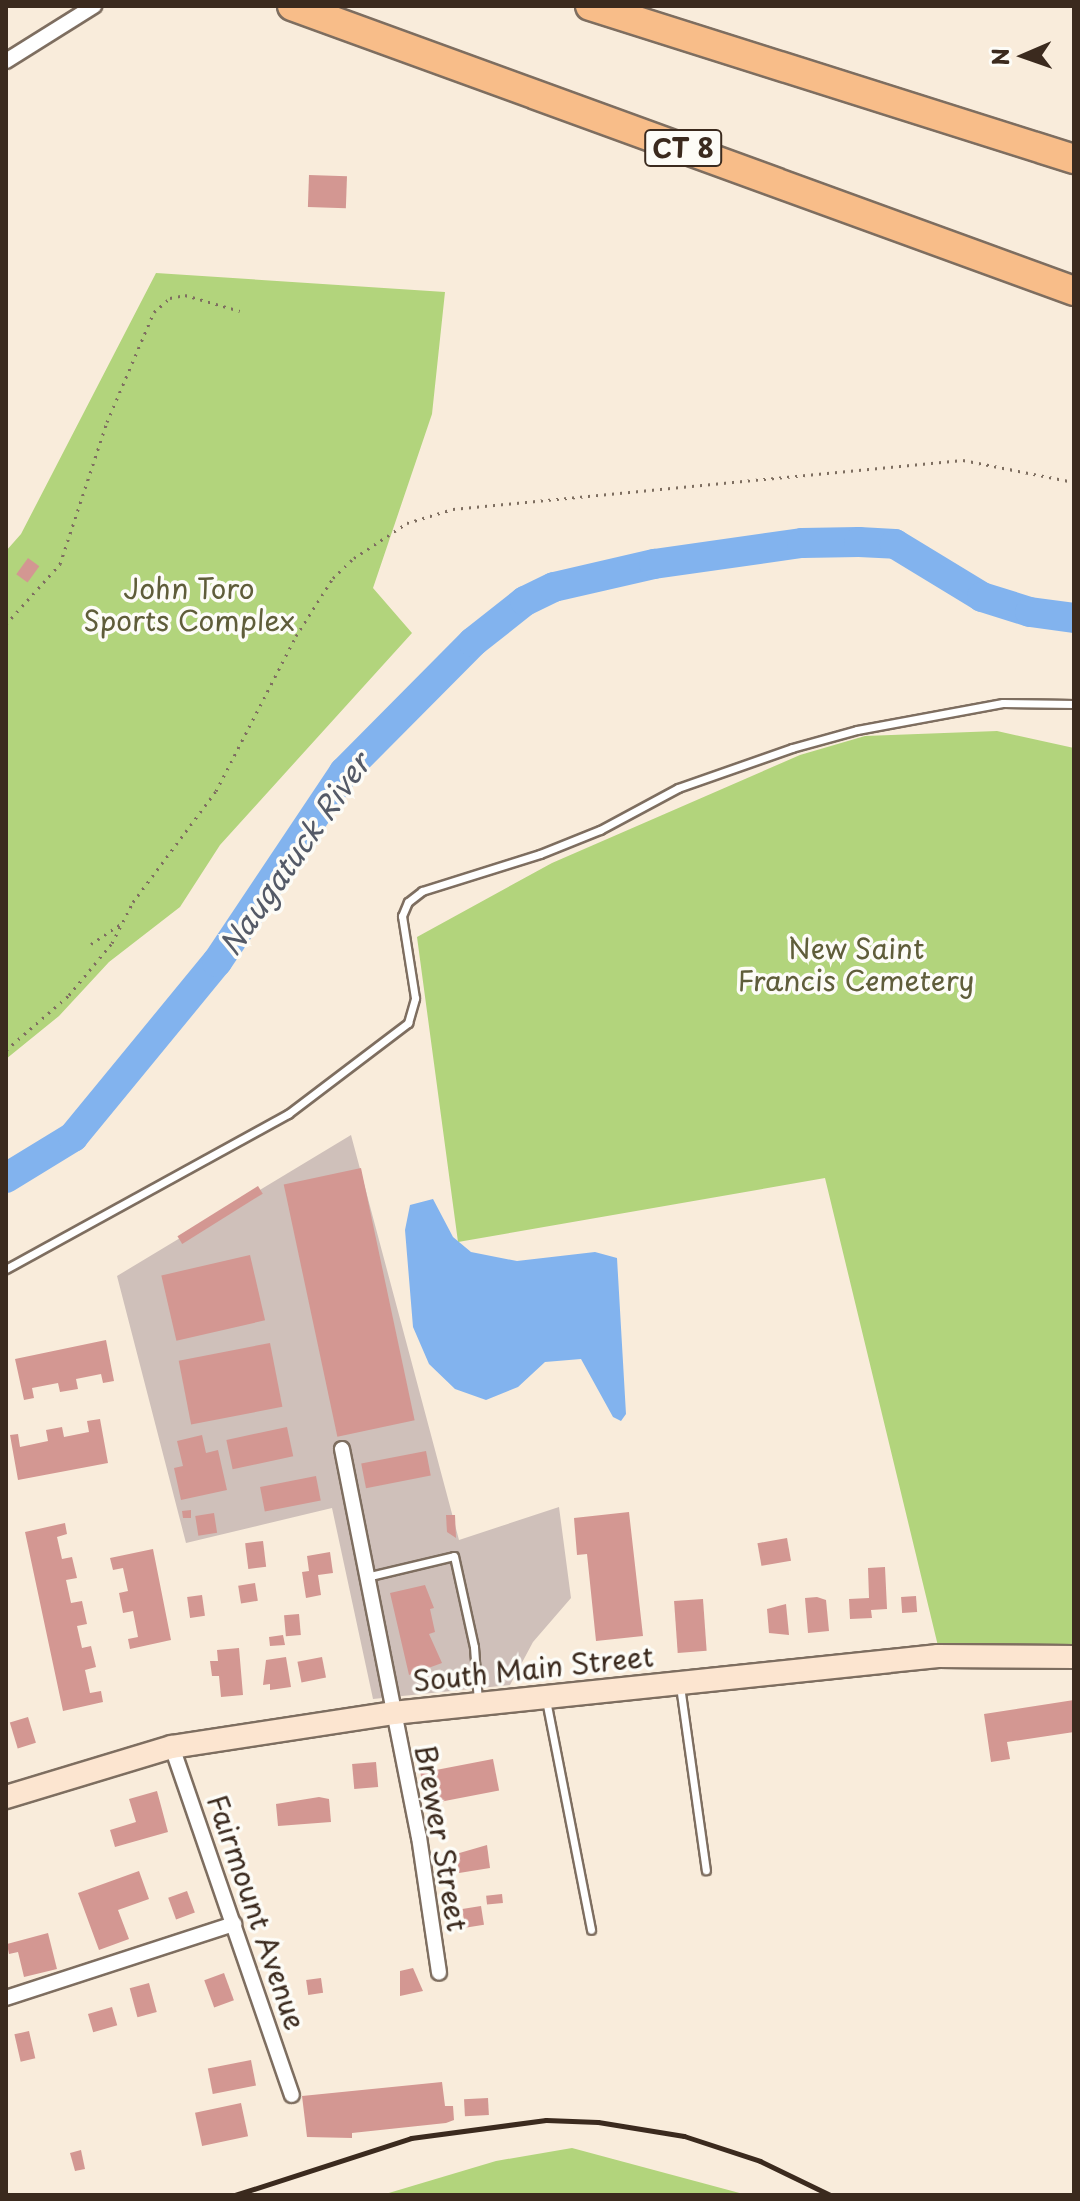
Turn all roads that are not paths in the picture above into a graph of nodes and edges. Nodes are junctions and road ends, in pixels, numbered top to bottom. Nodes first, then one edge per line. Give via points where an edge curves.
1 (94, 6) edge
2 (292, 6) edge
3 (590, 6) edge
4 (6, 61) edge
5 (1074, 159) edge
6 (1074, 291) edge
7 (1074, 704) edge
8 (6, 1269) edge
9 (342, 1449) dead end
10 (366, 1577) junction
11 (1074, 1657) edge
12 (680, 1684) junction
13 (545, 1698) junction
14 (478, 1704) junction
15 (393, 1713) junction
16 (172, 1747) junction
17 (6, 1797) edge
18 (706, 1870) dead end
19 (234, 1924) junction
20 (591, 1930) dead end
21 (439, 1973) dead end
22 (6, 1998) edge
23 (292, 2095) dead end

1 - 4 street
2 - 6 highway, CT 8
3 - 5 highway
7 - 8 lane via 1003,703 857,730 792,748 678,788 552,849 422,891 408,902 402,916 415,998 408,1023 288,1114
9 - 10 street, Brewer Street
10 - 14 lane via 454,1556 474,1647
10 - 15 street, Brewer Street
11 - 12 main road, South Main Street via 938,1656
12 - 13 main road, South Main Street
12 - 18 lane
13 - 14 main road, South Main Street
13 - 20 lane
14 - 15 main road, South Main Street
15 - 16 main road, South Main Street
15 - 21 street, Brewer Street
16 - 17 main road, South Main Street
16 - 19 street, Fairmount Avenue
19 - 22 street
19 - 23 street, Fairmount Avenue

